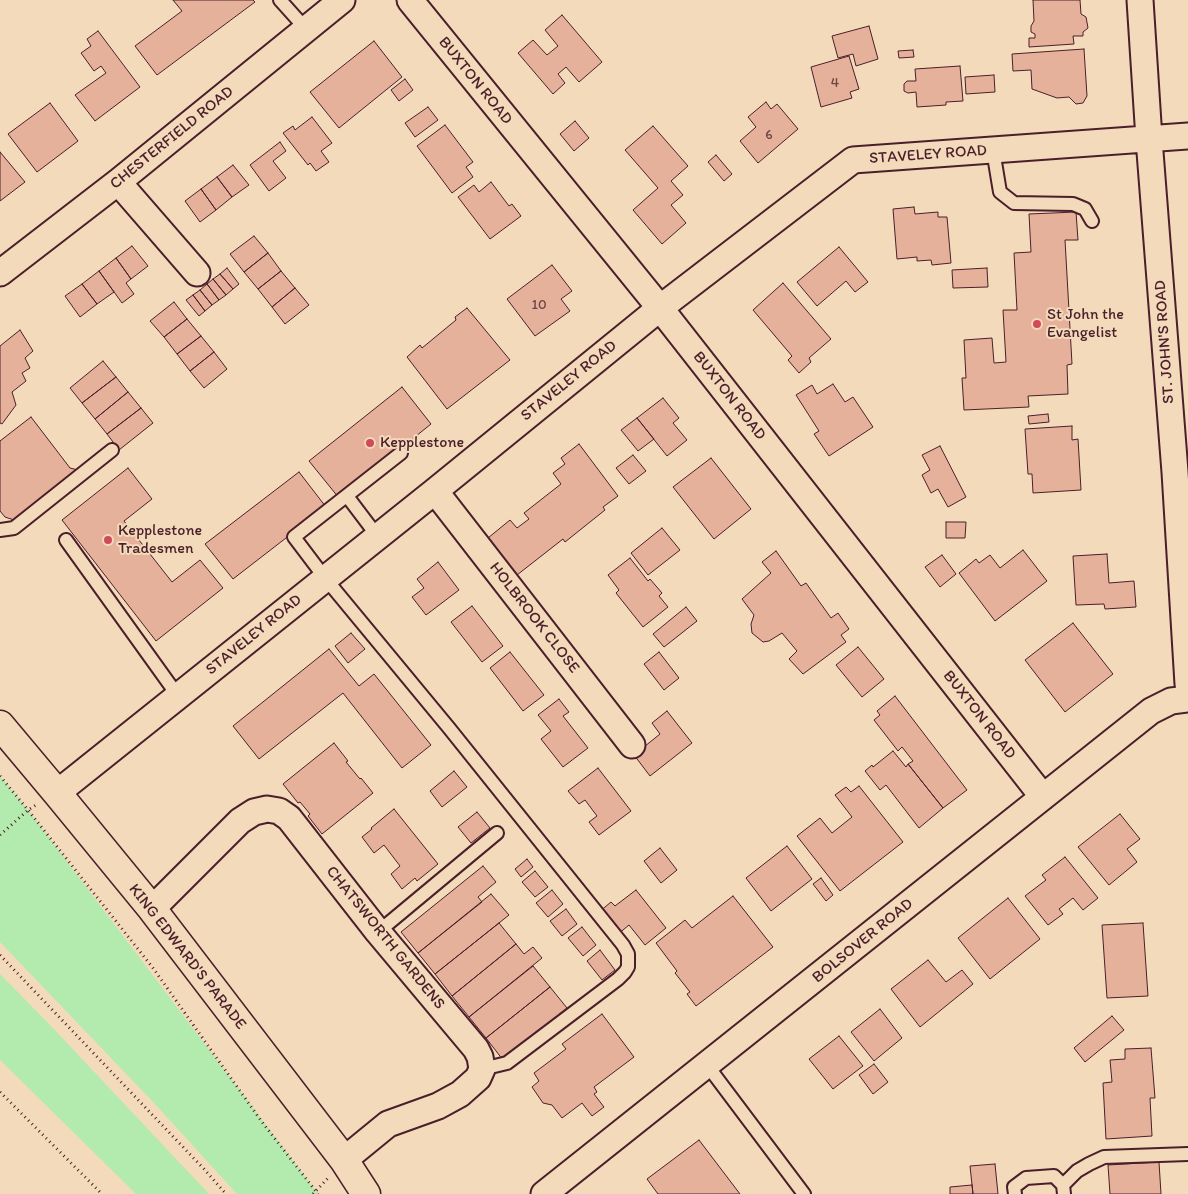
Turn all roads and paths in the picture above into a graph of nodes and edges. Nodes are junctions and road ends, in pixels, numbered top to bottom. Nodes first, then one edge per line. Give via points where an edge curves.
1 (280, 0) edge
2 (342, 0) edge
3 (410, 0) edge
4 (1140, 0) edge
5 (306, 29) junction
6 (1188, 136) edge
7 (1149, 139) junction
8 (993, 150) junction
9 (118, 182) junction
10 (1092, 221) dead end
11 (0, 273) edge
12 (197, 273) dead end
13 (660, 308) junction
14 (112, 450) dead end
15 (401, 453) dead end
16 (1182, 472) edge
17 (435, 491) junction
18 (347, 496) junction
19 (0, 530) edge
20 (378, 537) junction
21 (66, 540) dead end
22 (326, 578) junction
23 (1188, 684) edge
24 (178, 696) junction
25 (1188, 699) edge
26 (0, 725) edge
27 (632, 745) dead end
28 (0, 776) edge
29 (57, 793) junction
30 (1043, 797) junction
31 (28, 810) junction
32 (497, 833) dead end
33 (0, 835) edge
34 (152, 909) junction
35 (378, 932) junction
36 (0, 955) edge
37 (707, 1065) junction
38 (482, 1069) junction
39 (0, 1092) edge
40 (1188, 1154) edge
41 (344, 1160) junction
42 (1064, 1190) edge
43 (102, 1194) edge
44 (226, 1194) edge
45 (318, 1194) edge
46 (366, 1194) edge
47 (544, 1194) edge
48 (804, 1194) edge
49 (1015, 1194) edge

1 - 5 lane
2 - 5 street, CHESTERFIELD ROAD
3 - 13 street, BUXTON ROAD
4 - 7 street, ST. JOHN'S ROAD
5 - 9 street, CHESTERFIELD ROAD
6 - 7 street, STAVELEY ROAD
7 - 8 street, STAVELEY ROAD
7 - 16 street, ST. JOHN'S ROAD
8 - 10 lane via 1000,192 1014,203 1073,204 1085,209
8 - 13 street, STAVELEY ROAD via 853,160
9 - 11 street, CHESTERFIELD ROAD
9 - 12 street
13 - 17 street, STAVELEY ROAD
13 - 30 street, BUXTON ROAD
14 - 19 lane via 14,528
15 - 18 lane
16 - 23 street, ST. JOHN'S ROAD
17 - 20 street, STAVELEY ROAD
17 - 27 street, HOLBROOK CLOSE
18 - 20 lane
18 - 22 lane via 294,537
20 - 22 street, STAVELEY ROAD
21 - 24 lane
22 - 24 street, STAVELEY ROAD
22 - 38 lane via 628,954 628,967 618,979 507,1063
24 - 29 street, STAVELEY ROAD
25 - 30 street, BOLSOVER ROAD via 1171,701 1152,712
26 - 29 main road, KING EDWARD'S PARADE
28 - 31 path
29 - 31 path
29 - 34 main road, KING EDWARD'S PARADE
30 - 37 street, BOLSOVER ROAD
31 - 33 path
31 - 45 path via 153,968 262,1122
32 - 35 lane
34 - 35 street, CHATSWORTH GARDENS via 240,821 254,812 267,809 279,811 289,818
34 - 41 main road, KING EDWARD'S PARADE
35 - 38 street, CHATSWORTH GARDENS via 476,1049
36 - 44 path
37 - 47 street, BOLSOVER ROAD
37 - 48 lane
38 - 41 street via 478,1078 460,1094 438,1106 388,1124
39 - 43 path
40 - 42 lane via 1104,1157 1077,1171
41 - 46 main road, KING EDWARD'S PARADE
42 - 49 lane via 1054,1176 1026,1178 1014,1187

